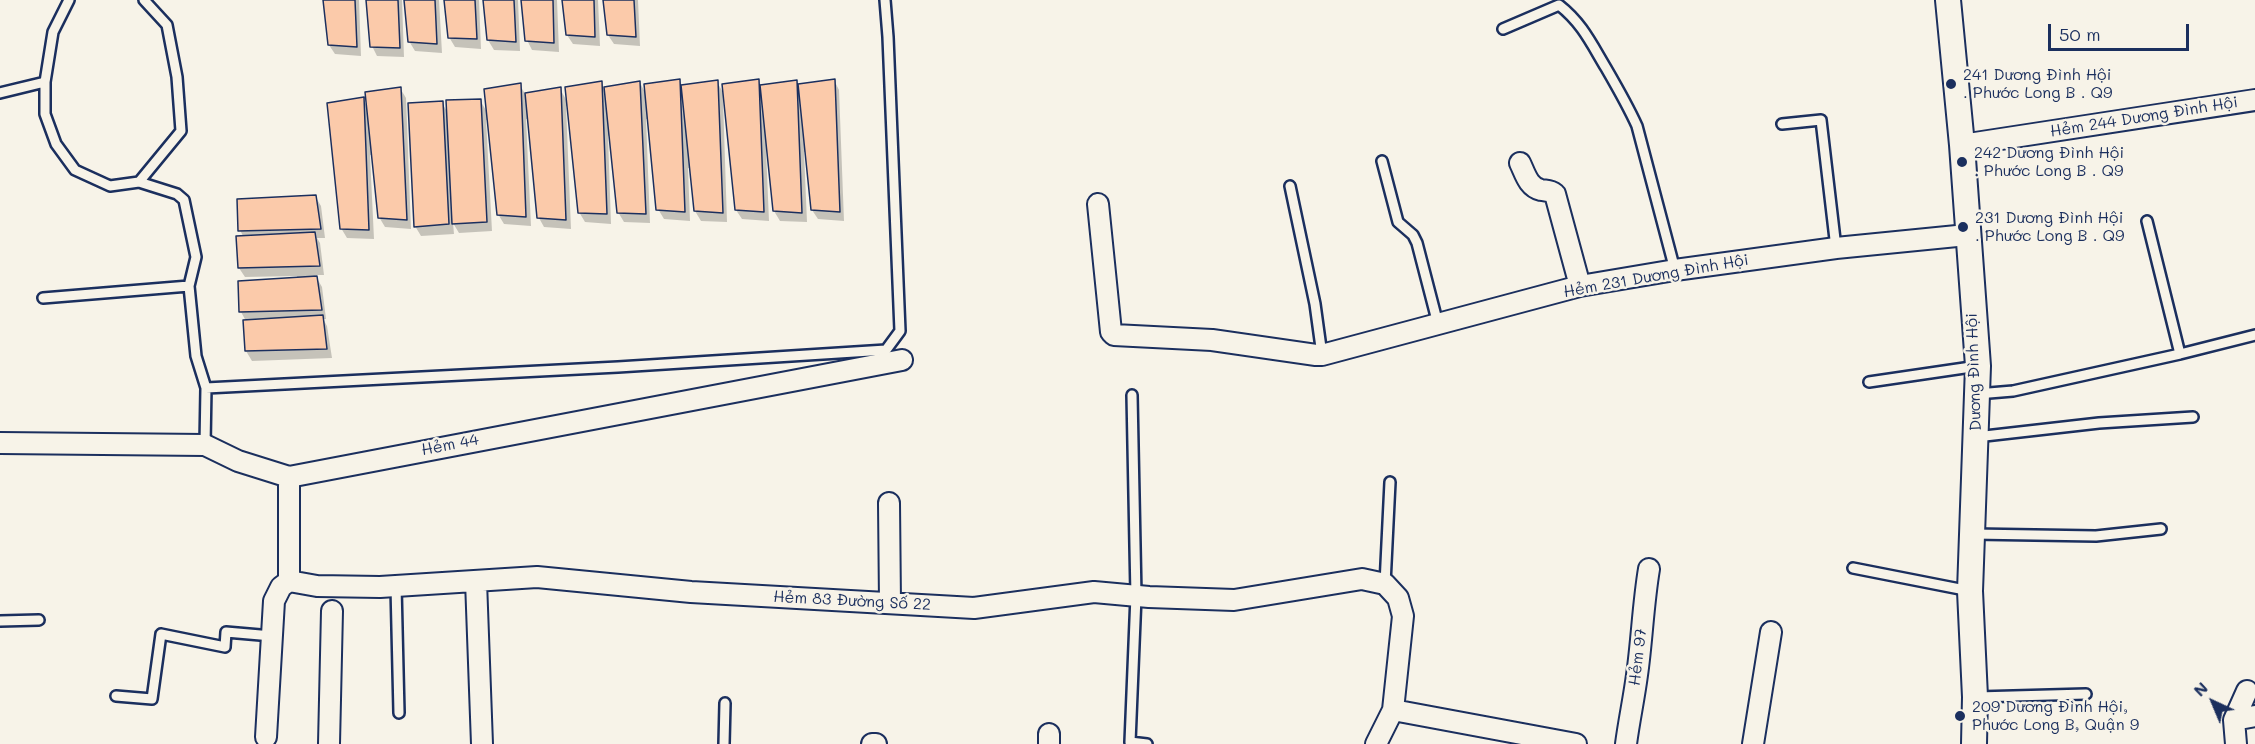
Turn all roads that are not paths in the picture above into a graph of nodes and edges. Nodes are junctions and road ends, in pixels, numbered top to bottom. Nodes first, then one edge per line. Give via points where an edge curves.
1 (69, 0) edge
2 (144, 0) edge
3 (885, 0) edge
4 (1948, 0) edge
5 (1503, 29) dead end
6 (45, 82) junction
7 (0, 93) edge
8 (2255, 100) edge
9 (1782, 124) dead end
10 (1962, 146) junction
11 (1382, 161) dead end
12 (1520, 163) dead end
13 (139, 182) junction
14 (1290, 186) dead end
15 (1098, 204) dead end
16 (2147, 221) dead end
17 (1967, 235) junction
18 (1836, 248) junction
19 (1675, 270) junction
20 (189, 286) junction
21 (1580, 286) junction
22 (43, 298) dead end
23 (1438, 324) junction
24 (2255, 334) edge
25 (2180, 354) junction
26 (1319, 355) junction
27 (902, 360) dead end
28 (1978, 366) junction
29 (1869, 382) dead end
30 (206, 388) junction
31 (1977, 394) junction
32 (1132, 396) dead end
33 (2193, 417) dead end
34 (1976, 437) junction
35 (0, 443) edge
36 (205, 444) junction
37 (289, 477) junction
38 (1390, 482) dead end
39 (890, 503) dead end
40 (2162, 529) dead end
41 (1970, 534) junction
42 (1852, 568) dead end
43 (1649, 569) dead end
44 (289, 581) junction
45 (476, 581) junction
46 (1384, 584) junction
47 (396, 586) junction
48 (1970, 591) junction
49 (1136, 596) junction
50 (890, 603) junction
51 (332, 611) dead end
52 (39, 620) dead end
53 (0, 621) edge
54 (1771, 632) dead end
55 (272, 636) junction
56 (2247, 691) dead end
57 (2086, 694) dead end
58 (116, 696) dead end
59 (1975, 697) junction
60 (725, 703) dead end
61 (1393, 710) junction
62 (399, 713) dead end
63 (2255, 716) edge
64 (2234, 720) junction
65 (266, 737) dead end
66 (329, 744) edge
67 (482, 744) edge
68 (724, 744) edge
69 (1147, 744) edge
70 (1376, 744) edge
71 (1572, 744) edge
72 (1626, 744) edge
73 (1753, 744) edge
74 (1974, 744) edge
75 (2236, 744) edge

1 - 6 lane via 53,32
2 - 13 lane via 167,25 177,77 181,131
3 - 30 lane via 900,331 886,350
4 - 10 street, Dương Đình Hội
5 - 19 lane via 1558,5 1586,31 1637,126
6 - 7 lane
6 - 13 lane via 45,114 56,144 75,170 110,186
8 - 10 street, Hẻm 244 Dương Đình Hội
9 - 18 lane via 1821,120
10 - 17 street, Dương Đình Hội
11 - 23 lane via 1398,222 1417,243
12 - 21 street via 1529,183 1555,194
13 - 20 lane via 184,200 196,257
14 - 26 lane via 1315,304
15 - 26 street via 1114,335 1212,340
16 - 25 lane
17 - 18 street, Hẻm 231 Dương Đình Hội
17 - 28 street, Dương Đình Hội
18 - 19 street, Hẻm 231 Dương Đình Hội
19 - 21 street, Hẻm 231 Dương Đình Hội
20 - 22 lane
20 - 30 lane via 196,356
21 - 23 street, Hẻm 231 Dương Đình Hội
23 - 26 street, Hẻm 231 Dương Đình Hội
24 - 25 lane
25 - 31 lane via 2013,391
27 - 37 street, Hẻm 44
28 - 29 lane
28 - 31 street, Dương Đình Hội
30 - 36 lane
31 - 34 street, Dương Đình Hội
32 - 49 lane
33 - 34 lane
34 - 41 street, Dương Đình Hội
35 - 36 street, Hẻm 44
36 - 37 street, Hẻm 44 via 238,461
37 - 44 street
38 - 46 lane
39 - 50 street
40 - 41 lane via 2096,536
41 - 48 street, Dương Đình Hội
42 - 48 lane
43 - 72 street, Hẻm 97
44 - 47 street, Hẻm 83 Đường Số 22 via 316,586
44 - 55 street via 281,586 273,602
45 - 47 street, Hẻm 83 Đường Số 22
45 - 50 street, Hẻm 83 Đường Số 22 via 537,577 691,592
45 - 67 street
46 - 49 street, Hẻm 83 Đường Số 22 via 1362,579 1234,600
46 - 61 street via 1398,598 1403,616
47 - 62 lane
48 - 59 street, Dương Đình Hội
49 - 50 street, Hẻm 83 Đường Số 22 via 1094,592 974,608
49 - 69 lane via 1130,742
51 - 66 street
52 - 53 lane
54 - 73 street
55 - 58 lane via 226,632 225,647 161,634 152,699
55 - 65 street
56 - 64 street
57 - 59 lane
59 - 74 street, Dương Đình Hội
60 - 68 lane
61 - 70 street
61 - 71 street
63 - 64 street
64 - 75 street

